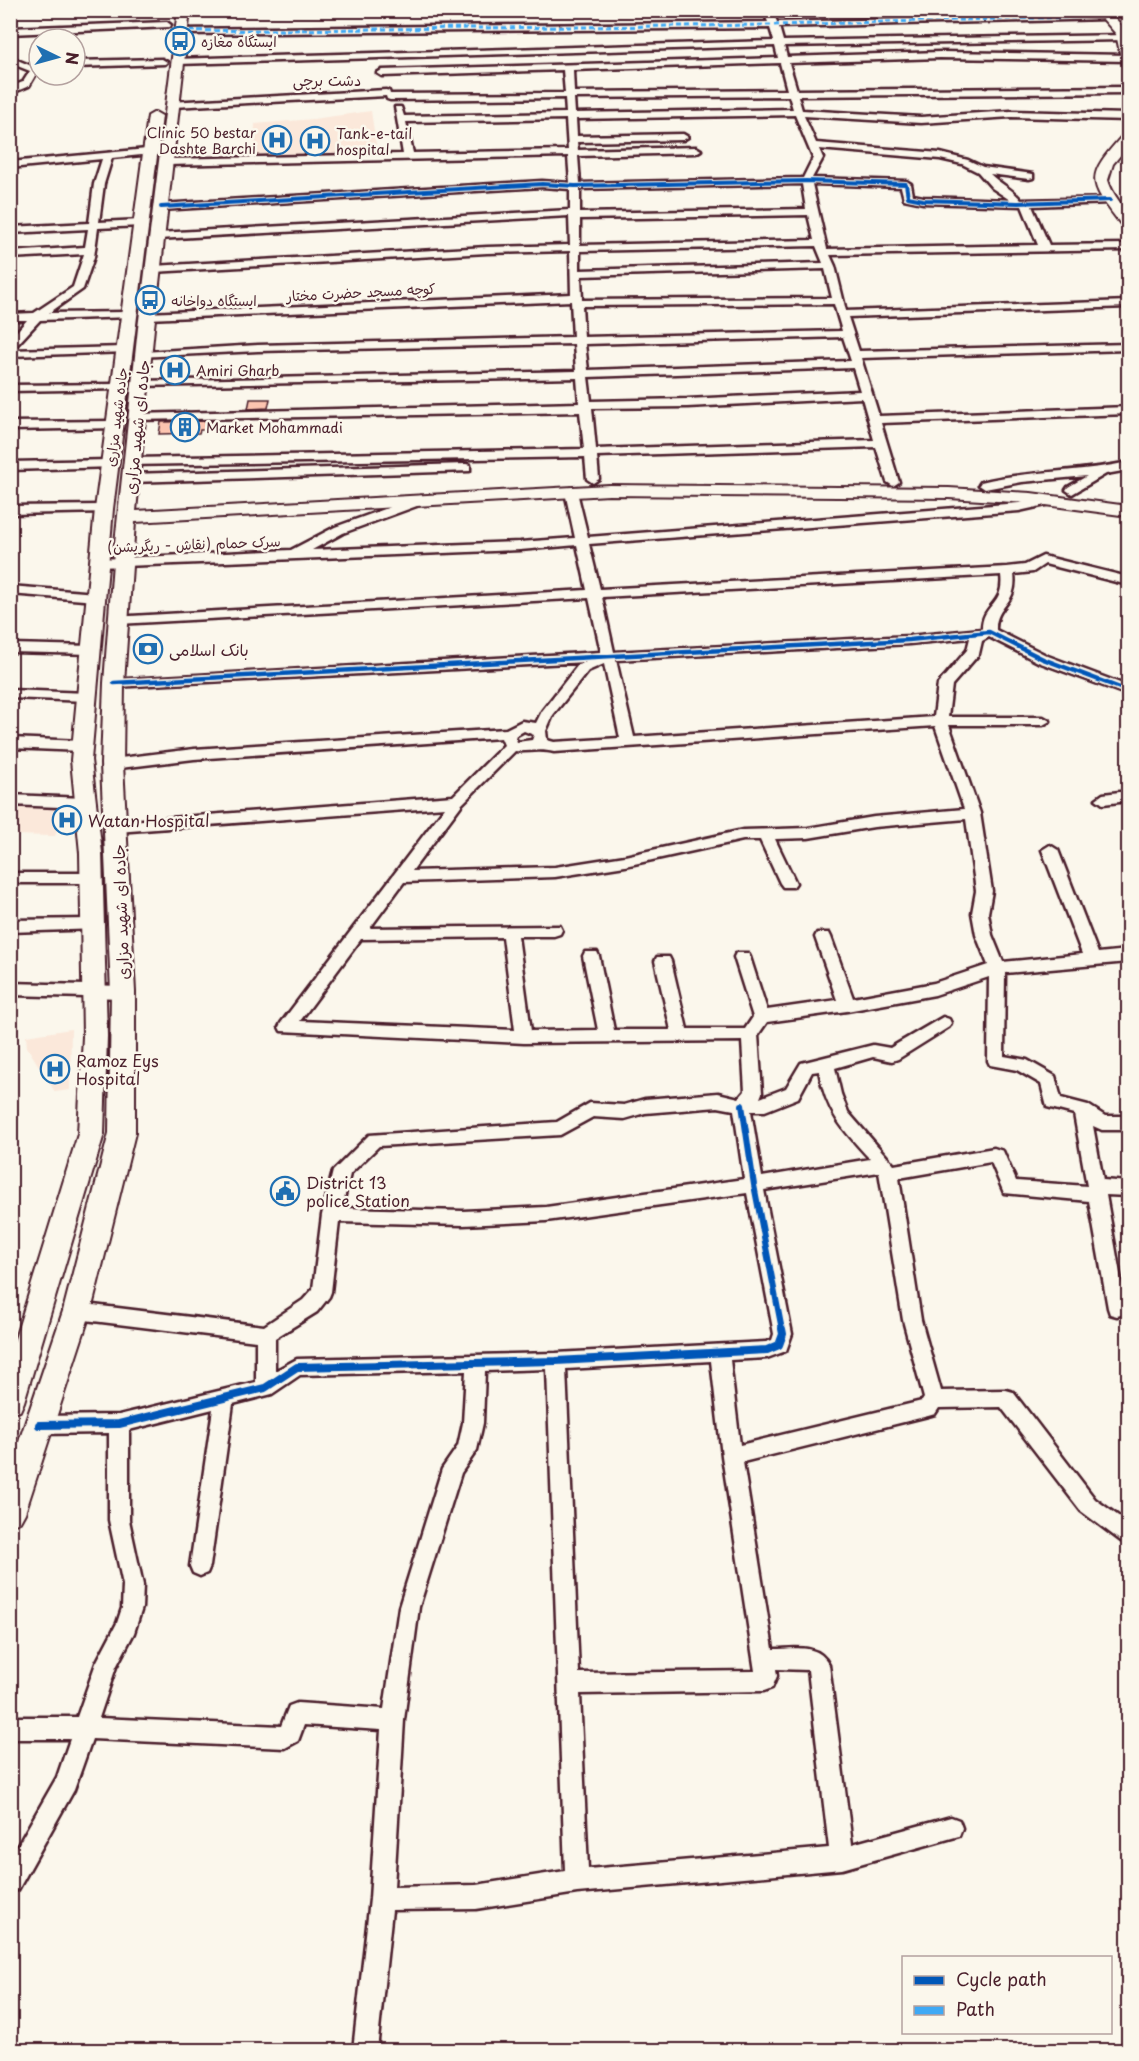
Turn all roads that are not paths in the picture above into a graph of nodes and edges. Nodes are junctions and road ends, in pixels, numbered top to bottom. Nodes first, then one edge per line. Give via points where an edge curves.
1 (184, 10) edge
2 (767, 10) edge
3 (1104, 13) edge
4 (173, 22) edge
5 (774, 26) junction
6 (10, 32) edge
7 (1125, 39) edge
8 (379, 42) junction
9 (779, 45) junction
10 (1128, 57) edge
11 (10, 60) edge
12 (170, 61) junction
13 (784, 62) junction
14 (87, 64) edge
15 (10, 66) edge
16 (27, 66) joint
17 (568, 69) junction
18 (382, 74) junction
19 (27, 83) edge
20 (11, 90) edge
21 (1128, 90) edge
22 (792, 92) junction
23 (388, 95) junction
24 (569, 95) junction
25 (173, 104) junction
26 (798, 112) junction
27 (571, 116) junction
28 (1128, 117) edge
29 (401, 118) junction
30 (683, 137) dead end
31 (1128, 138) edge
32 (573, 139) junction
33 (814, 146) junction
34 (696, 150) dead end
35 (573, 153) junction
36 (109, 154) junction
37 (162, 154) junction
38 (410, 158) junction
39 (10, 165) edge
40 (981, 170) junction
41 (1029, 176) dead end
42 (806, 182) junction
43 (575, 186) junction
44 (1110, 200) junction
45 (1022, 203) junction
46 (161, 207) junction
47 (812, 212) junction
48 (575, 215) junction
49 (141, 223) junction
50 (1128, 224) edge
51 (94, 225) junction
52 (10, 230) edge
53 (158, 236) junction
54 (576, 247) junction
55 (1128, 247) edge
56 (822, 248) junction
57 (1045, 249) junction
58 (90, 250) junction
59 (10, 255) edge
60 (830, 266) junction
61 (153, 269) junction
62 (575, 273) junction
63 (577, 300) junction
64 (838, 301) junction
65 (1128, 304) edge
66 (842, 314) junction
67 (128, 315) junction
68 (37, 316) junction
69 (147, 316) junction
70 (10, 317) edge
71 (848, 334) junction
72 (579, 341) junction
73 (10, 346) edge
74 (1128, 347) edge
75 (124, 350) junction
76 (10, 353) edge
77 (143, 355) junction
78 (856, 360) junction
79 (583, 374) junction
80 (140, 384) junction
81 (119, 387) junction
82 (10, 388) edge
83 (866, 394) junction
84 (584, 406) junction
85 (1128, 411) edge
86 (137, 418) junction
87 (874, 420) junction
88 (115, 425) junction
89 (10, 426) edge
90 (881, 443) junction
91 (590, 453) junction
92 (110, 464) junction
93 (10, 466) edge
94 (1128, 466) edge
95 (466, 468) dead end
96 (132, 470) junction
97 (1106, 471) junction
98 (593, 479) junction
99 (893, 482) junction
100 (985, 484) junction
101 (1072, 490) junction
102 (571, 492) junction
103 (1032, 492) junction
104 (1128, 498) edge
105 (422, 500) junction
106 (1051, 500) junction
107 (104, 508) junction
108 (10, 510) edge
109 (128, 510) junction
110 (1128, 512) edge
111 (582, 541) junction
112 (294, 554) junction
113 (122, 562) junction
114 (99, 563) junction
115 (1007, 571) junction
116 (1128, 581) edge
117 (10, 590) edge
118 (593, 594) junction
119 (96, 597) junction
120 (118, 620) junction
121 (988, 632) junction
122 (10, 648) edge
123 (92, 650) junction
124 (609, 657) junction
125 (114, 683) junction
126 (1128, 692) edge
127 (10, 694) edge
128 (87, 697) junction
129 (940, 721) junction
130 (1043, 721) dead end
131 (539, 737) junction
132 (510, 739) junction
133 (628, 741) junction
134 (10, 743) edge
135 (82, 746) junction
136 (112, 764) junction
137 (1128, 796) edge
138 (1103, 799) dead end
139 (10, 800) edge
140 (457, 801) junction
141 (86, 813) junction
142 (973, 813) junction
143 (117, 827) junction
144 (765, 834) junction
145 (1050, 850) dead end
146 (398, 877) junction
147 (10, 878) edge
148 (90, 878) junction
149 (788, 883) dead end
150 (92, 925) junction
151 (10, 926) edge
152 (554, 930) dead end
153 (510, 932) junction
154 (355, 934) junction
155 (823, 937) dead end
156 (591, 956) dead end
157 (1128, 956) edge
158 (742, 957) dead end
159 (663, 960) dead end
160 (1093, 961) junction
161 (997, 968) junction
162 (10, 989) edge
163 (93, 992) junction
164 (123, 992) junction
165 (847, 1005) junction
166 (760, 1017) junction
167 (943, 1023) dead end
168 (750, 1035) junction
169 (524, 1036) junction
170 (607, 1036) junction
171 (681, 1037) junction
172 (825, 1064) junction
173 (742, 1105) junction
174 (1082, 1110) junction
175 (1128, 1123) edge
176 (887, 1168) junction
177 (754, 1185) junction
178 (1128, 1189) edge
179 (1096, 1191) junction
180 (331, 1215) junction
181 (1117, 1308) dead end
182 (77, 1311) junction
183 (266, 1334) junction
184 (720, 1351) junction
185 (556, 1361) junction
186 (476, 1364) junction
187 (265, 1388) junction
188 (224, 1400) junction
189 (934, 1400) junction
190 (10, 1402) edge
191 (119, 1424) junction
192 (39, 1425) junction
193 (732, 1456) junction
194 (10, 1513) edge
195 (1128, 1534) edge
196 (200, 1566) dead end
197 (764, 1659) junction
198 (569, 1684) junction
199 (393, 1720) junction
200 (10, 1728) edge
201 (83, 1728) junction
202 (951, 1828) dead end
203 (842, 1858) junction
204 (577, 1881) junction
205 (10, 1882) edge
206 (382, 1899) junction
207 (365, 2050) edge

1 - 4 main road, جاده ای شهید مزاری
2 - 5 street
3 - 5 street
3 - 7 main road
4 - 6 street
4 - 8 street
4 - 12 main road, جاده ای شهید مزاری
5 - 8 street
5 - 9 street
7 - 9 street
7 - 10 main road
8 - 9 street
8 - 12 street
8 - 18 street
9 - 13 street
10 - 13 street via 951,55
11 - 16 street
12 - 14 street
12 - 25 main road, جاده ای شهید مزاری
12 - 37 main road, جاده شهید مزاری
13 - 17 street
13 - 22 street
15 - 16 street
17 - 18 street
17 - 24 street
18 - 23 street via 381,82
19 - 20 street
21 - 22 street
22 - 24 street
22 - 26 street
23 - 24 street
23 - 25 street
23 - 29 street
24 - 27 street
25 - 37 main road, جاده ای شهید مزاری
26 - 27 street
26 - 28 street via 921,120 1011,114
26 - 33 street
27 - 29 street
27 - 32 street
29 - 38 street
30 - 32 street
31 - 44 main road via 1100,172 1099,183
32 - 35 street
33 - 40 street via 940,156
33 - 42 street via 818,158
34 - 35 street
35 - 38 street
35 - 43 street
36 - 37 street
36 - 39 street
36 - 51 street via 99,184
37 - 38 street
37 - 46 main road, جاده ای شهید مزاری
37 - 49 main road, جاده شهید مزاری
40 - 41 street
40 - 45 street via 996,186
42 - 43 street
42 - 45 street via 906,184 908,197 923,200
42 - 47 street
43 - 46 street via 542,184
43 - 48 street
44 - 45 street
44 - 50 main road
45 - 57 street
46 - 53 main road, جاده ای شهید مزاری
47 - 48 street
47 - 56 street
48 - 53 street
48 - 54 street
49 - 51 street
49 - 67 main road, جاده شهید مزاری
51 - 52 street
51 - 58 street
53 - 61 main road, جاده ای شهید مزاری
54 - 56 street
54 - 61 street
54 - 62 street
55 - 57 street
56 - 57 street
56 - 60 street
58 - 59 street
58 - 68 street via 78,289
60 - 62 street
60 - 64 street
61 - 69 main road, جاده ای شهید مزاری
62 - 63 street
63 - 64 street, کوچه مسجد حضرت مختار
63 - 69 street, کوچه مسجد حضرت مختار
63 - 72 street
64 - 66 street
65 - 66 street
66 - 71 street
67 - 68 street
67 - 75 main road, جاده شهید مزاری
68 - 70 street
68 - 73 street
69 - 77 main road, جاده ای شهید مزاری
71 - 72 street
71 - 78 street
72 - 77 street via 258,348
72 - 79 street
74 - 78 street
75 - 76 street
75 - 81 main road, جاده شهید مزاری
77 - 80 main road, جاده ای شهید مزاری
78 - 79 street
78 - 83 street
79 - 80 street
79 - 84 street
80 - 86 main road, جاده ای شهید مزاری
81 - 82 street
81 - 88 main road, جاده شهید مزاری
83 - 84 street
83 - 87 street
84 - 86 street
84 - 91 street
85 - 87 street
86 - 96 main road, جاده ای شهید مزاری
87 - 90 street
88 - 89 street
88 - 92 main road, جاده شهید مزاری
90 - 91 street
90 - 99 street
91 - 96 street
91 - 98 street
92 - 93 street
92 - 107 main road, جاده شهید مزاری
94 - 97 street
95 - 96 street
96 - 109 main road, جاده ای شهید مزاری
97 - 100 street via 1014,477
97 - 101 street
98 - 99 main road
98 - 109 main road
99 - 100 main road
100 - 103 main road
101 - 103 main road
101 - 104 main road
102 - 103 main road
102 - 105 main road
102 - 111 street
103 - 106 main road
105 - 109 main road
105 - 112 street, سرک حمام (نقاش - ریگریشن) via 339,530
106 - 110 main road
106 - 111 street via 1019,507
107 - 108 street
107 - 114 main road, جاده شهید مزاری
109 - 113 main road, جاده ای شهید مزاری
111 - 112 street via 450,550
111 - 118 street
112 - 113 street, سرک حمام (نقاش - ریگریشن)
113 - 114 street, سرک حمام (نقاش - ریگریشن)
113 - 120 main road, جاده ای شهید مزاری
114 - 119 main road, جاده شهید مزاری
115 - 116 street via 1028,569 1043,560
115 - 118 street
115 - 121 street via 1006,597 994,607
117 - 119 street
118 - 120 street
118 - 124 street
119 - 123 main road, جاده شهید مزاری
120 - 125 main road, جاده ای شهید مزاری
121 - 124 street
121 - 126 street via 1042,659
121 - 129 street via 976,639 974,651 945,684
122 - 123 street
123 - 128 main road, جاده شهید مزاری
124 - 125 street
124 - 131 street via 583,668 547,714
124 - 133 street
125 - 136 main road, جاده ای شهید مزاری
127 - 128 street
128 - 135 main road, جاده شهید مزاری
129 - 130 street
129 - 133 street
129 - 142 street
131 - 132 street via 530,747
131 - 132 street via 522,726
131 - 133 street via 554,747
132 - 136 street via 194,754
132 - 140 street
134 - 135 street
135 - 141 main road, جاده شهید مزاری
136 - 143 main road, جاده ای شهید مزاری
137 - 138 street
139 - 141 street
140 - 143 street
140 - 146 street
141 - 148 main road, جاده ای شهید مزاری
142 - 144 street via 808,833
142 - 161 street via 984,891 980,913
143 - 164 main road, جاده ای شهید مزاری
144 - 146 street via 555,872
144 - 149 street
145 - 160 street
146 - 154 street
147 - 148 street
148 - 150 main road, جاده ای شهید مزاری
150 - 151 street
150 - 163 main road, جاده ای شهید مزاری
152 - 153 street
153 - 154 street
153 - 169 street
154 - 169 street via 287,1027
155 - 165 street
156 - 170 street
157 - 160 street
158 - 166 street
159 - 171 street
160 - 161 street
161 - 165 street via 935,989
161 - 174 street via 996,1061 1021,1064 1049,1082 1053,1102
162 - 163 street
163 - 164 street
163 - 190 main road, جاده ای شهید مزاری via 91,1134
164 - 182 main road, جاده ای شهید مزاری via 122,1133
165 - 166 street
166 - 168 street
167 - 172 street via 892,1055 873,1051
168 - 171 street
168 - 173 street via 754,1093
169 - 170 street
170 - 171 street
172 - 173 street via 807,1067 792,1093 765,1104
172 - 176 street via 845,1121
173 - 177 street
173 - 180 street via 718,1100 645,1106 624,1112 590,1110 560,1128 375,1140 342,1171
174 - 175 street via 1102,1123
174 - 179 street
176 - 177 street
176 - 179 street via 994,1155 1010,1188
176 - 189 street via 912,1320
177 - 180 street via 546,1214 463,1218
177 - 184 street via 783,1334 778,1345 767,1350
178 - 179 street
179 - 181 street
180 - 183 street via 322,1292 310,1306
182 - 183 street
182 - 192 main road, جاده ای شهید مزاری
183 - 187 street
184 - 185 street
184 - 193 street
185 - 186 street
185 - 198 street
186 - 187 street via 297,1367
186 - 199 street via 473,1423 466,1450 452,1469 409,1607
187 - 188 street
188 - 191 street
188 - 196 street
189 - 193 street via 928,1408
189 - 195 street via 1006,1398 1089,1505
191 - 192 street
191 - 201 street via 118,1520 133,1585 132,1608
192 - 194 main road, جاده ای شهید مزاری
193 - 197 street
197 - 198 street via 766,1676 760,1682
197 - 203 street via 812,1659 818,1665
198 - 204 street
199 - 201 street via 297,1714 285,1737
199 - 206 street
200 - 201 street
201 - 205 street via 66,1782
202 - 203 street
203 - 204 street
204 - 206 street via 476,1897
206 - 207 street

